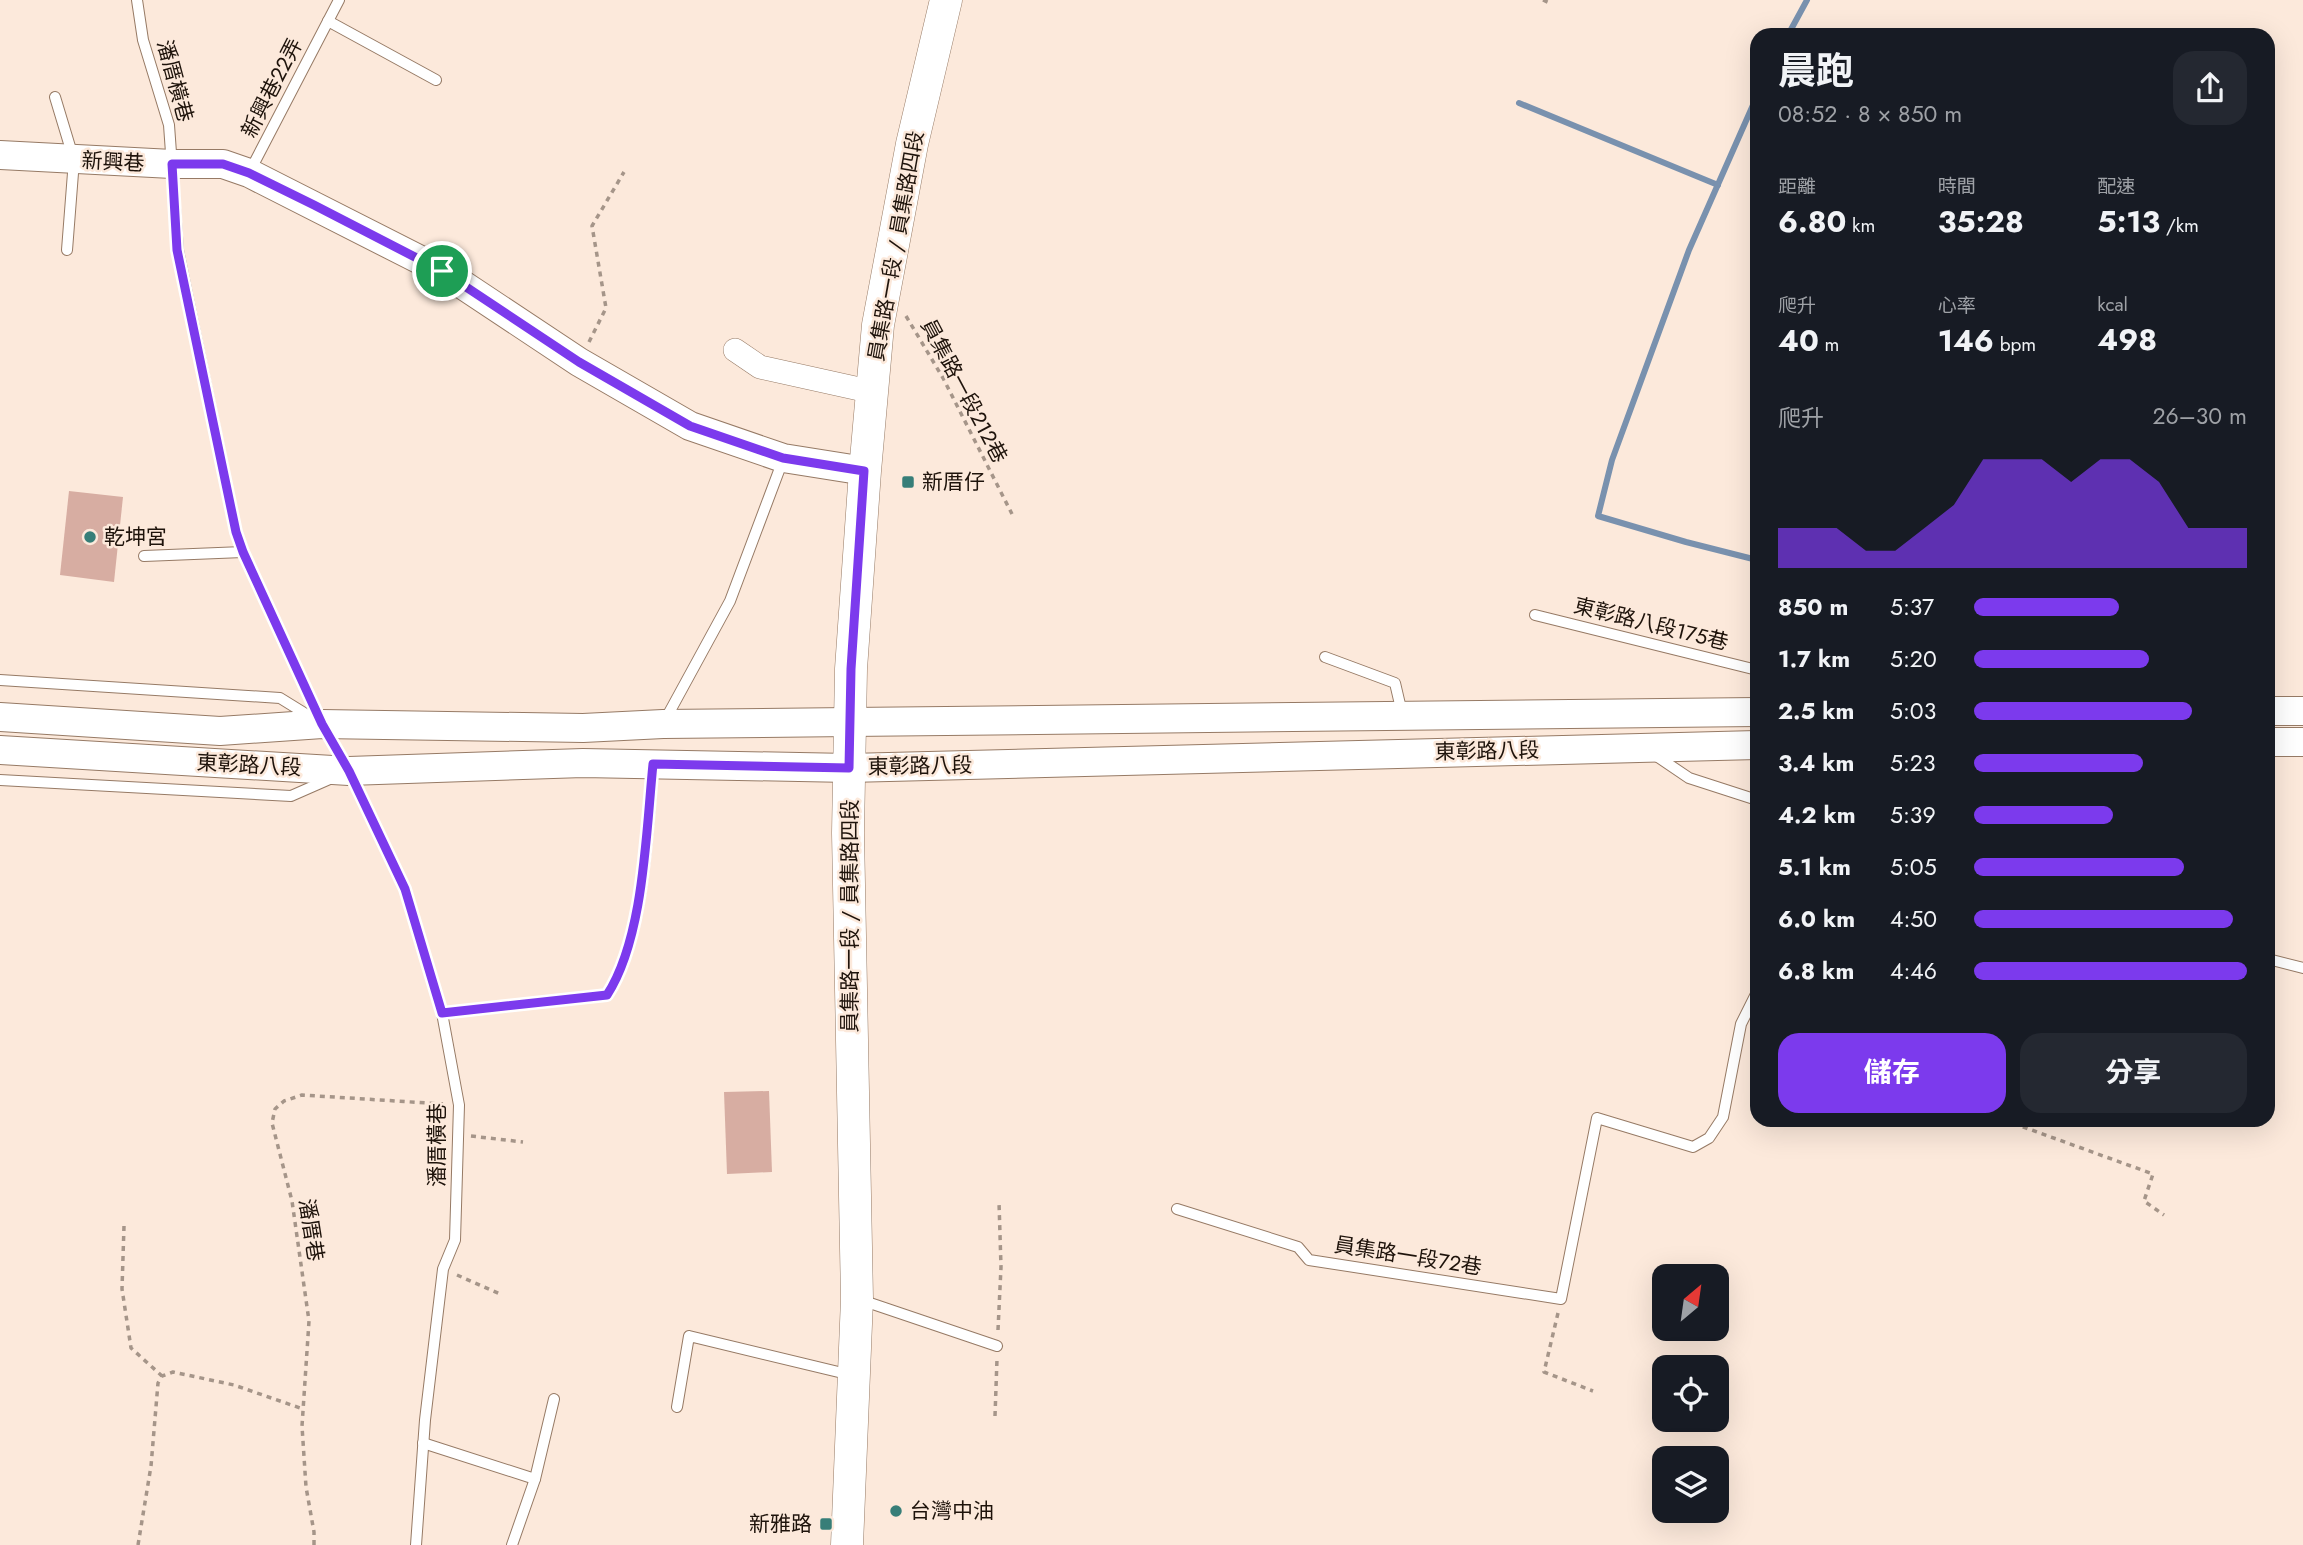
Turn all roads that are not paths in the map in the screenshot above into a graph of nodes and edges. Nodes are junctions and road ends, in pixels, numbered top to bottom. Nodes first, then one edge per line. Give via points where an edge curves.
1 (137, 0) edge
2 (339, 0) edge
3 (946, 0) edge
4 (328, 21) junction
5 (436, 80) dead end
6 (55, 97) dead end
7 (0, 155) edge
8 (74, 160) junction
9 (172, 164) junction
10 (249, 173) junction
11 (67, 250) dead end
12 (735, 350) dead end
13 (873, 392) junction
14 (783, 458) junction
15 (864, 471) junction
16 (243, 552) junction
17 (144, 556) dead end
18 (1535, 615) dead end
19 (1325, 657) dead end
20 (1750, 668) edge
21 (0, 680) edge
22 (2275, 711) edge
23 (2303, 711) edge
24 (1750, 712) edge
25 (1403, 716) junction
26 (0, 717) edge
27 (850, 722) junction
28 (322, 724) junction
29 (663, 724) junction
30 (2275, 742) edge
31 (2303, 742) edge
32 (1750, 745) edge
33 (1644, 747) junction
34 (0, 750) edge
35 (653, 764) junction
36 (849, 768) junction
37 (349, 771) junction
38 (0, 780) edge
39 (1750, 798) edge
40 (2275, 961) edge
41 (2303, 968) edge
42 (1750, 1006) edge
43 (442, 1013) junction
44 (1177, 1209) dead end
45 (858, 1299) junction
46 (998, 1346) road end
47 (854, 1376) junction
48 (554, 1399) dead end
49 (677, 1407) dead end
50 (423, 1443) junction
51 (535, 1479) junction
52 (416, 1545) edge
53 (512, 1545) edge
54 (847, 1545) edge

1 - 9 lane, 潘厝橫巷 via 143,40 169,125
2 - 4 lane, 新興巷22弄
3 - 13 main road, 員集路一段 / 員集路四段 via 912,144 878,325
4 - 5 lane
4 - 10 lane, 新興巷22弄
6 - 8 lane
7 - 8 street, 新興巷
8 - 9 street, 新興巷
8 - 11 lane
9 - 10 street, 新興巷 via 223,164
9 - 16 lane, 潘厝橫巷 via 177,250
10 - 14 street, 新興巷 via 442,271 579,362 690,426
12 - 13 street via 760,367
13 - 15 main road, 員集路一段 / 員集路四段
14 - 15 street, 新興巷
14 - 29 lane via 730,601
15 - 27 main road, 員集路一段 / 員集路四段
16 - 17 lane
16 - 28 lane, 潘厝橫巷
18 - 20 lane, 東彰路八段175巷
19 - 25 lane via 1395,683
21 - 28 lane via 280,698
22 - 23 street
24 - 25 street, 東彰路八段
25 - 27 street, 東彰路八段
26 - 28 street, 東彰路八段 via 220,731
27 - 29 street, 東彰路八段
27 - 36 main road, 員集路一段 / 員集路四段
28 - 29 street, 東彰路八段 via 583,728
28 - 37 lane, 潘厝橫巷
30 - 31 street
32 - 33 street, 東彰路八段
33 - 36 street, 東彰路八段
33 - 39 lane via 1689,778
34 - 37 street, 東彰路八段
35 - 36 street, 東彰路八段
35 - 37 street, 東彰路八段
35 - 43 lane via 629,949 607,995
36 - 45 main road, 員集路一段 / 員集路四段
37 - 38 lane via 291,796
37 - 43 lane, 潘厝橫巷 via 405,889
40 - 41 lane
42 - 44 lane, 員集路一段72巷 via 1741,1024 1723,1117 1709,1138 1693,1147 1597,1118 1561,1299 1309,1260 1298,1247
43 - 50 lane, 潘厝橫巷 via 459,1105 455,1240 443,1269
45 - 46 lane
45 - 47 main road, 員集路一段 / 員集路四段
47 - 49 lane via 689,1336
47 - 54 main road, 員集路一段 / 員集路四段
48 - 51 lane
50 - 51 lane
50 - 52 lane, 潘厝橫巷
51 - 53 lane

